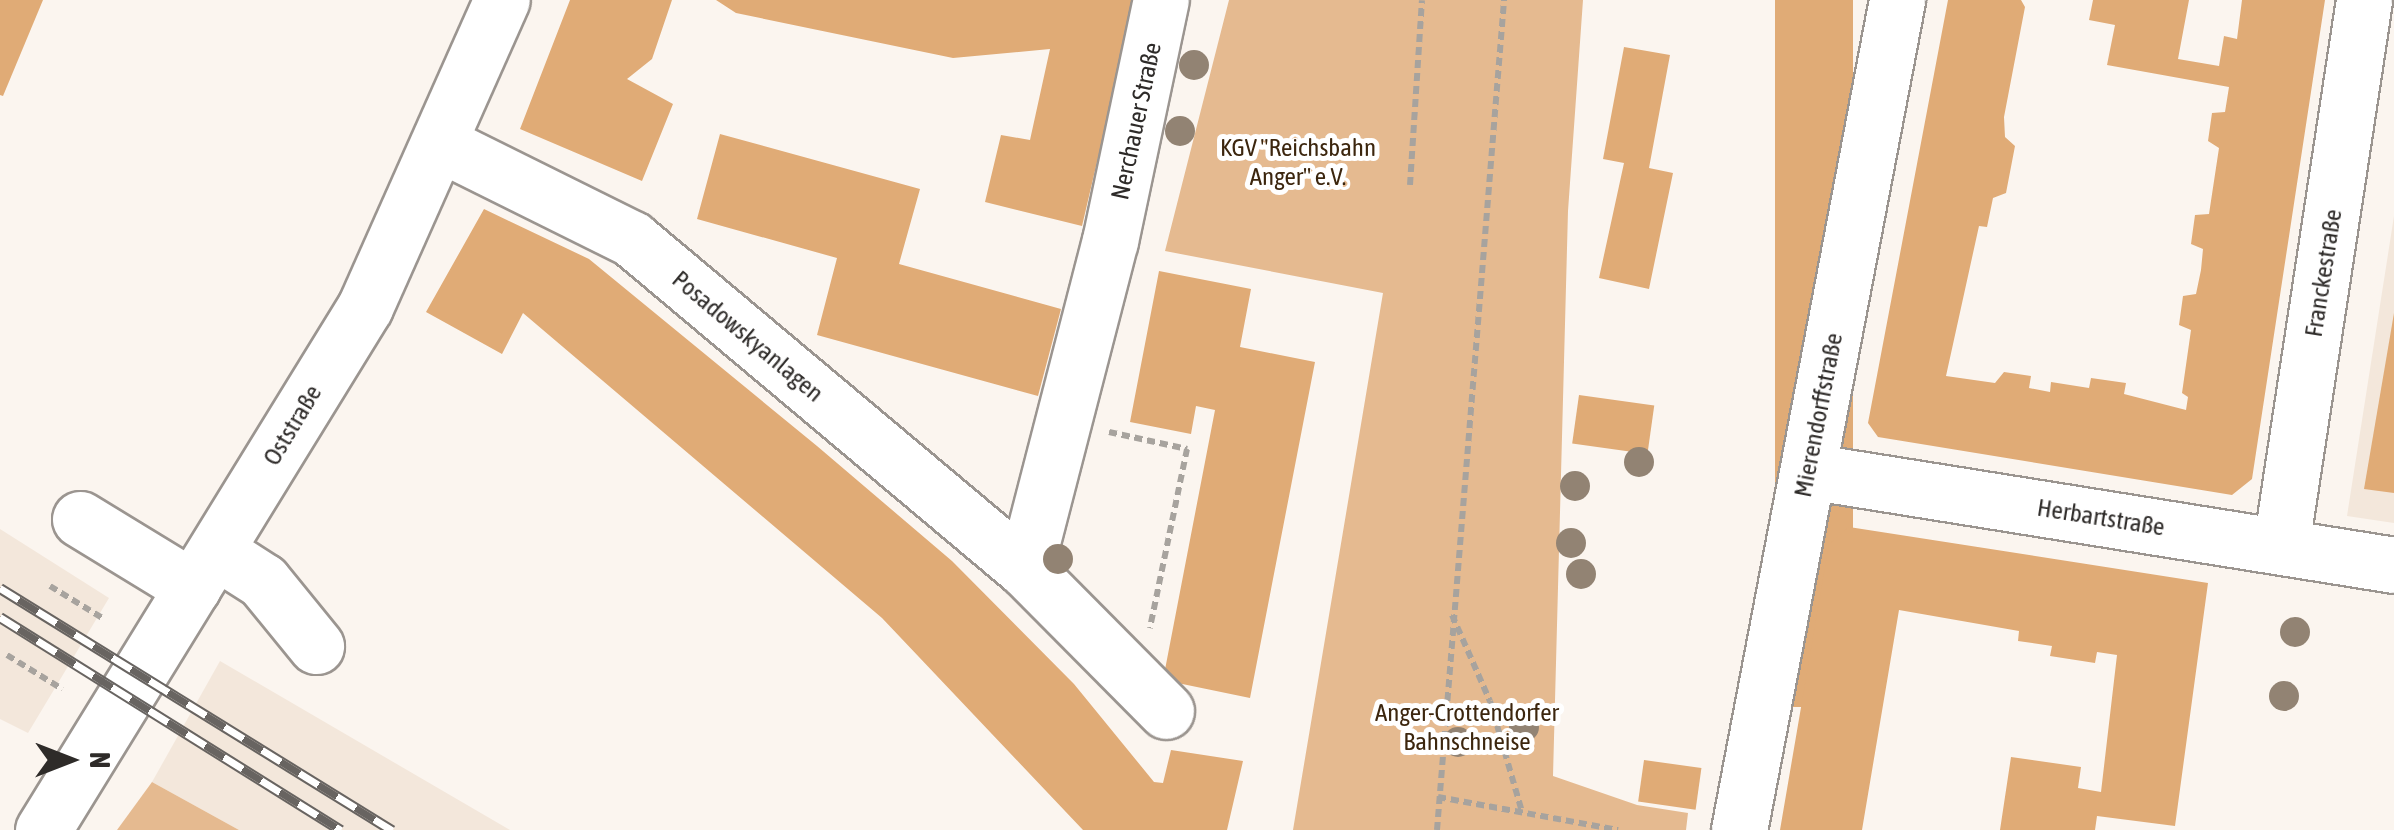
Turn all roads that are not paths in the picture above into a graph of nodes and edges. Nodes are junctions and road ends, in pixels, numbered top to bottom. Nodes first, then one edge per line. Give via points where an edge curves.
1 (502, 0) edge
2 (1161, 0) edge
3 (1897, 0) edge
4 (2364, 0) edge
5 (443, 144) junction
6 (1808, 471) junction
7 (80, 519) dead end
8 (2281, 545) junction
9 (2394, 565) edge
10 (204, 569) junction
11 (1025, 569) junction
12 (316, 646) dead end
13 (1152, 697) road end
14 (43, 830) edge
15 (1738, 830) edge

1 - 5 street, Oststraße
2 - 11 street, Nerchauer Straße via 1114,223
3 - 6 street, Mierendorffstraße
4 - 8 street, Franckestraße
5 - 10 street, Oststraße via 365,307
5 - 11 street, Posadowskyanlagen via 632,239
6 - 8 street, Herbartstraße
6 - 15 street, Mierendorffstraße
7 - 10 street
8 - 9 street, Herbartstraße
10 - 12 street via 263,581
10 - 14 street, Oststraße
11 - 13 street, Posadowskyanlagen

